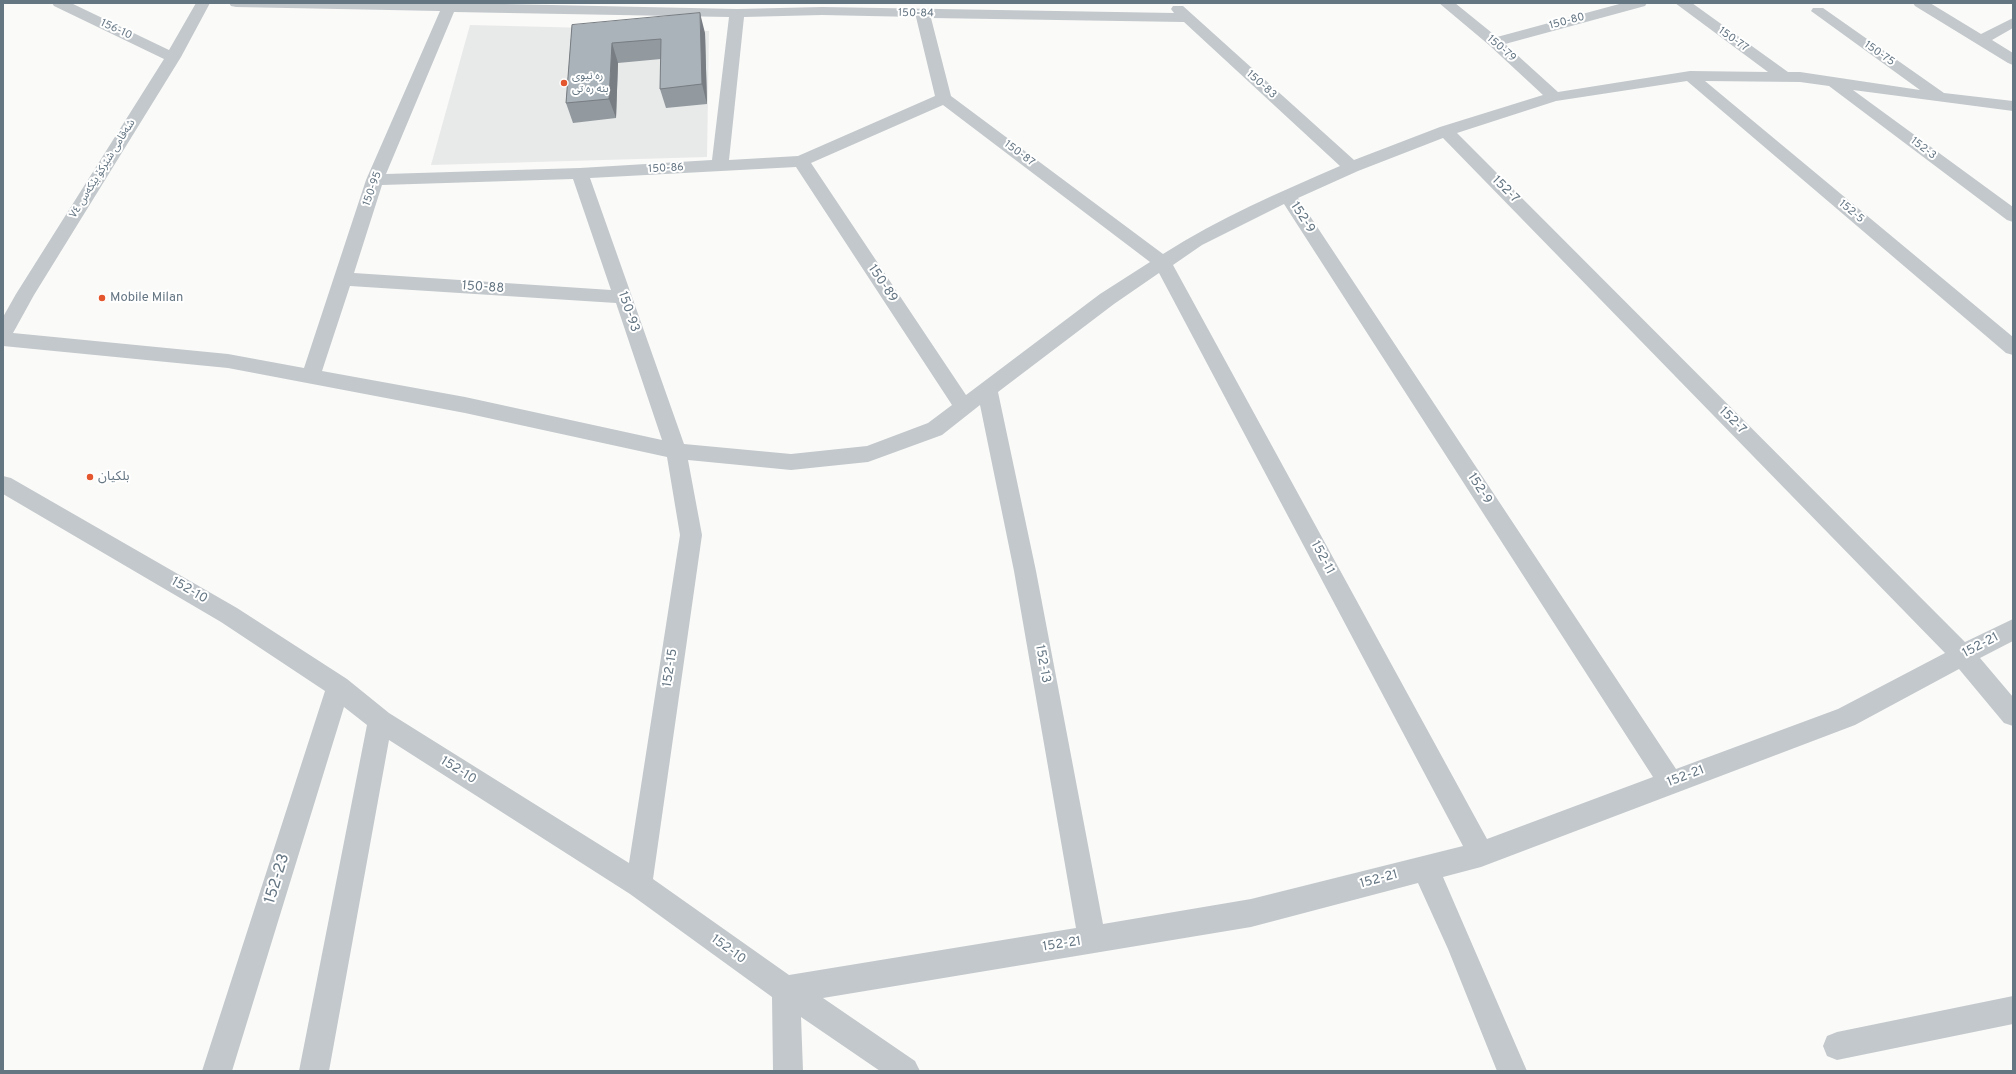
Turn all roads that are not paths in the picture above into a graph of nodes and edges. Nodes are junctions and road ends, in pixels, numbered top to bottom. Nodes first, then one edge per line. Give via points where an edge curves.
1 (59, 3) edge
2 (203, 3) edge
3 (236, 3) edge
4 (1171, 3) edge
5 (1446, 3) edge
6 (1640, 3) edge
7 (1682, 3) edge
8 (1920, 3) edge
9 (480, 5) edge
10 (449, 7) junction
11 (823, 7) edge
12 (1068, 10) edge
13 (1818, 11) dead end
14 (737, 13) junction
15 (923, 14) junction
16 (1188, 18) junction
17 (2013, 22) edge
18 (1981, 40) junction
19 (1494, 42) junction
20 (173, 57) junction
21 (2013, 60) edge
22 (1690, 76) junction
23 (1785, 77) junction
24 (1833, 82) junction
25 (1554, 97) junction
26 (1941, 97) junction
27 (944, 98) junction
28 (2013, 106) edge
29 (1446, 131) junction
30 (801, 161) junction
31 (720, 166) junction
32 (1352, 167) junction
33 (580, 173) junction
34 (375, 180) junction
35 (1288, 196) junction
36 (2013, 216) edge
37 (1163, 263) junction
38 (343, 279) junction
39 (25, 294) junction
40 (623, 297) junction
41 (3, 298) edge
42 (3, 334) edge
43 (3, 339) edge
44 (2013, 348) edge
45 (311, 376) junction
46 (987, 388) junction
47 (964, 407) junction
48 (676, 451) junction
49 (3, 484) edge
50 (2013, 629) edge
51 (1963, 656) junction
52 (338, 687) junction
53 (2013, 716) edge
54 (380, 721) junction
55 (1671, 783) junction
56 (1481, 854) junction
57 (1425, 868) junction
58 (639, 885) junction
59 (1092, 940) junction
60 (786, 990) junction
61 (2013, 1010) edge
62 (1837, 1046) dead end
63 (217, 1071) edge
64 (314, 1071) edge
65 (788, 1071) edge
66 (905, 1071) edge
67 (1512, 1071) edge

1 - 20 street, 156-10
2 - 20 street, شەقامی شێرکۆ بێکەس ٧٤
3 - 10 street, 150-84
4 - 16 street, 150-83
5 - 19 street, 150-79
6 - 19 street, 150-80
7 - 23 street, 150-77
8 - 18 street
9 - 10 street, 150-84
9 - 14 street, 150-84
10 - 34 street, 150-95
11 - 14 street, 150-84
11 - 15 street, 150-84
12 - 15 street, 150-84
12 - 16 street, 150-84
13 - 26 street, 150-75
14 - 31 street
15 - 27 street
16 - 32 street, 150-83
17 - 18 street
18 - 21 street
19 - 25 street, 150-79
20 - 39 street, شەقامی شێرکۆ بێکەس ٧٤
22 - 23 street
22 - 25 street
22 - 44 street, 152-5
23 - 24 street
24 - 26 street
24 - 36 street, 152-3
25 - 29 street
26 - 28 street
27 - 30 street, 150-86
27 - 37 street, 150-87
29 - 32 street
29 - 51 street, 152-7
30 - 31 street, 150-86
30 - 47 street, 150-89
31 - 33 street, 150-86
32 - 35 street
33 - 34 street, 150-86
33 - 40 street, 150-93
34 - 38 street, 150-95
35 - 37 street via 1196,241
35 - 55 street, 152-9
37 - 46 street via 1107,299
37 - 56 street, 152-11
38 - 40 street, 150-88
38 - 45 street, 150-95
39 - 41 street
39 - 42 street, شەقامی شێرکۆ بێکەس ٧٤
40 - 48 street, 150-93
43 - 45 street via 228,361
45 - 48 street via 465,405
46 - 47 street
46 - 59 street, 152-13 via 1025,570
47 - 48 street via 935,429 868,454 791,462
48 - 58 street, 152-15 via 692,535
49 - 52 street, 152-10 via 229,615
50 - 51 street, 152-21
51 - 53 street, 152-7
51 - 55 street, 152-21 via 1846,717
52 - 54 street, 152-10
52 - 63 street, 152-23
54 - 58 street, 152-10
54 - 64 street
55 - 56 street, 152-21
56 - 57 street, 152-21
57 - 59 street, 152-21 via 1251,913
57 - 67 street
58 - 60 street, 152-10
59 - 60 street, 152-21
60 - 65 street
60 - 66 street, 152-10
61 - 62 street

